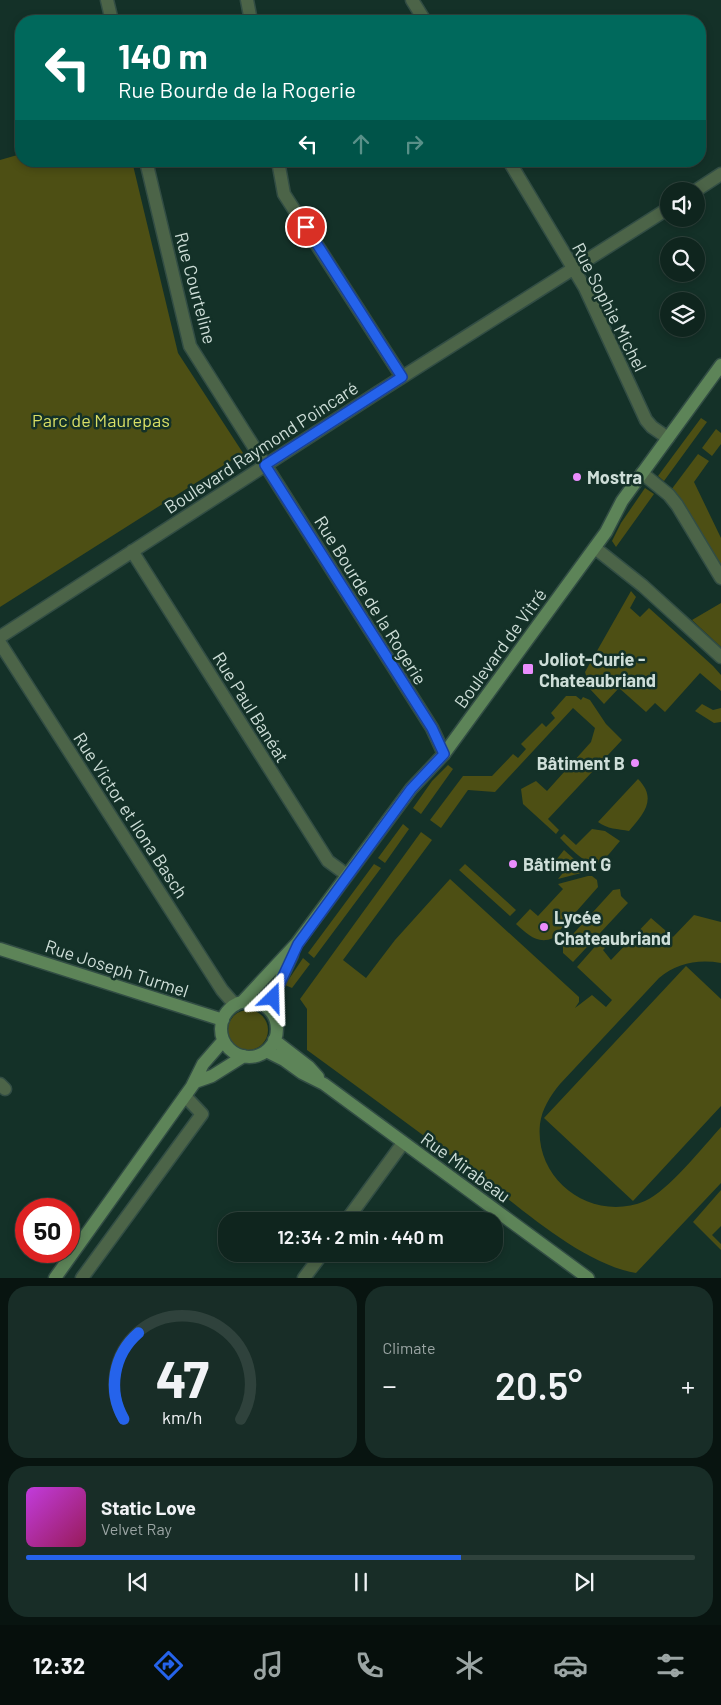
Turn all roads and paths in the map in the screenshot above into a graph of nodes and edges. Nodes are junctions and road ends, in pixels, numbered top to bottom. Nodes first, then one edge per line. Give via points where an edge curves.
1 (107, 0) edge
2 (247, 0) edge
3 (412, 0) edge
4 (111, 15) edge
5 (250, 15) edge
6 (421, 15) edge
7 (147, 167) edge
8 (279, 167) edge
9 (514, 167) edge
10 (721, 174) edge
11 (705, 184) edge
12 (660, 214) edge
13 (574, 269) junction
14 (721, 365) edge
15 (402, 377) junction
16 (668, 438) junction
17 (265, 465) junction
18 (642, 474) junction
19 (595, 548) junction
20 (132, 551) junction
21 (721, 578) edge
22 (0, 637) edge
23 (0, 643) edge
24 (721, 657) edge
25 (444, 754) junction
26 (347, 876) junction
27 (298, 944) junction
28 (1, 951) edge
29 (239, 1004) junction
30 (272, 1013) junction
31 (223, 1020) junction
32 (274, 1040) junction
33 (223, 1041) junction
34 (266, 1051) junction
35 (244, 1056) junction
36 (195, 1082) junction
37 (324, 1084) junction
38 (185, 1096) junction
39 (403, 1142) junction
40 (352, 1212) edge
41 (316, 1262) edge
42 (55, 1278) edge
43 (82, 1278) edge
44 (304, 1278) edge
45 (588, 1278) edge

1 - 4 street
2 - 5 street
3 - 6 street
7 - 17 street, Rue Courteline via 190,346
8 - 15 street via 284,194
9 - 13 street, Rue Sophie Michel
10 - 11 street
12 - 13 street, Boulevard Raymond Poincaré
13 - 15 street, Boulevard Raymond Poincaré
13 - 16 street, Rue Sophie Michel via 646,420
14 - 16 main road, Boulevard de Vitré
15 - 17 street, Boulevard Raymond Poincaré
16 - 18 main road, Boulevard de Vitré
17 - 20 street, Boulevard Raymond Poincaré
17 - 25 street, Rue Bourde de la Rogerie via 432,728
18 - 19 main road, Boulevard de Vitré
18 - 21 street via 677,505
19 - 24 street via 649,591
19 - 25 main road, Boulevard de Vitré
20 - 22 street, Boulevard Raymond Poincaré
20 - 26 street, Rue Paul Banéat via 328,862
23 - 29 street, Rue Victor et Ilona Basch via 222,990
25 - 26 main road, Boulevard de Vitré via 411,789
26 - 27 main road, Boulevard de Vitré
27 - 29 main road, Boulevard de Vitré
27 - 30 main road, Boulevard de Vitré via 276,989
28 - 31 main road, Rue Joseph Turmel
29 - 30 main road via 250,1001
29 - 31 main road, Boulevard de Vitré via 227,1012
30 - 32 main road, Boulevard de Vitré via 277,1031
31 - 33 main road
32 - 34 main road
32 - 37 main road, Rue Mirabeau
33 - 35 main road via 231,1050
33 - 36 main road via 203,1064
34 - 35 main road via 253,1057
34 - 37 main road, Rue Mirabeau
35 - 36 main road via 212,1076
36 - 38 main road
37 - 39 main road, Rue Mirabeau
38 - 42 main road
38 - 43 street via 202,1114
39 - 40 street
39 - 45 main road, Rue Mirabeau
41 - 44 street

